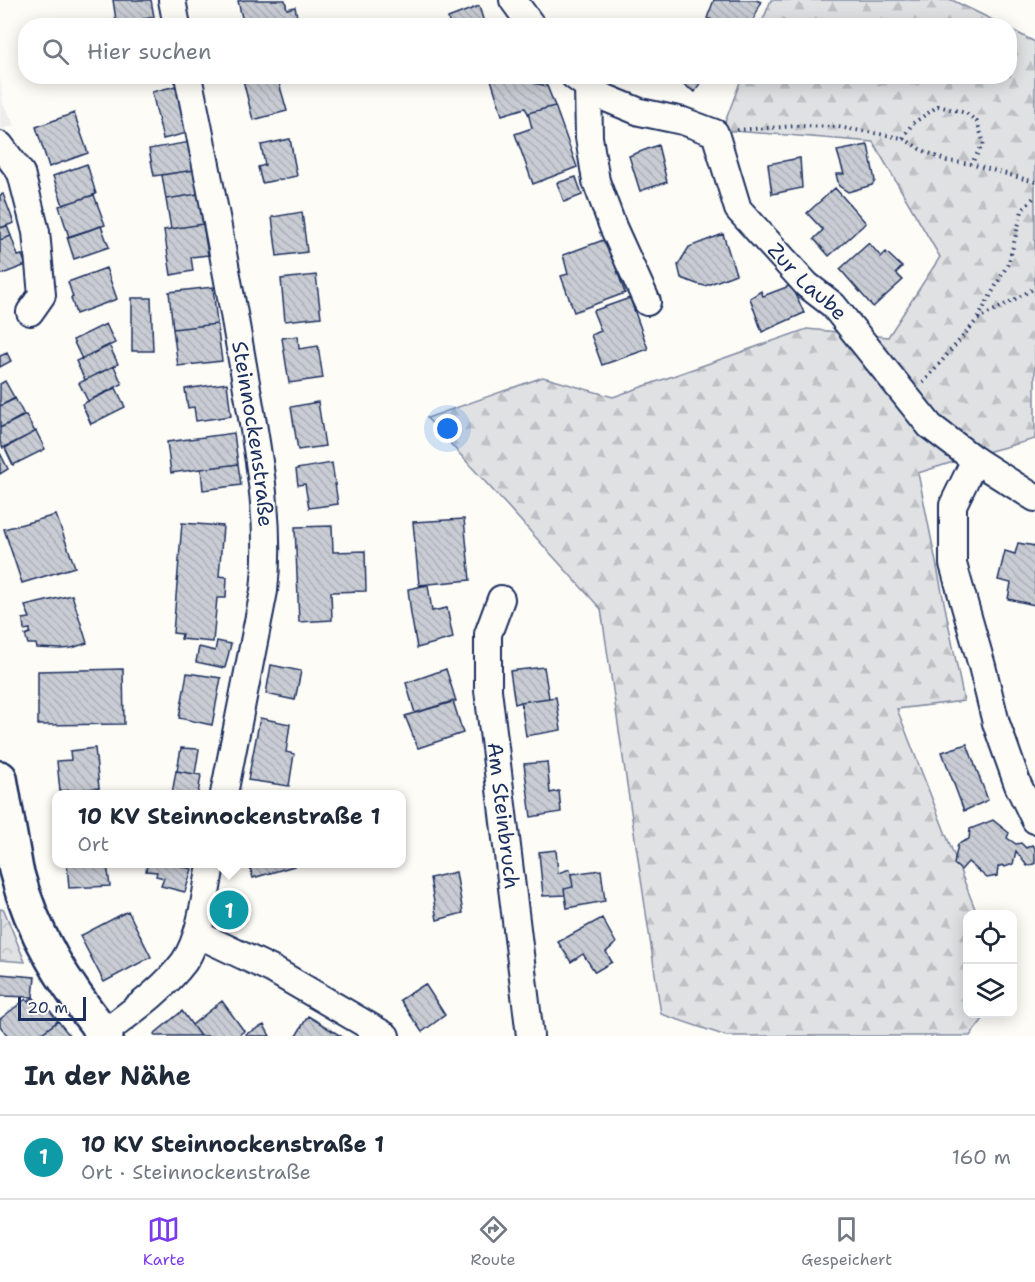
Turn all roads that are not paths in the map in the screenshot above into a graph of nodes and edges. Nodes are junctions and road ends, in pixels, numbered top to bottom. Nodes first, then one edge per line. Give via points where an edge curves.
1 (172, 0) edge
2 (513, 0) edge
3 (175, 18) edge
4 (526, 18) edge
5 (190, 84) edge
6 (581, 84) edge
7 (585, 84) edge
8 (0, 145) edge
9 (647, 302) dead end
10 (30, 312) dead end
11 (975, 460) junction
12 (1035, 498) edge
13 (501, 599) dead end
14 (0, 778) edge
15 (225, 790) edge
16 (1035, 820) edge
17 (210, 868) edge
18 (10, 887) edge
19 (197, 934) junction
20 (105, 1035) edge
21 (386, 1036) edge
22 (530, 1036) edge

1 - 3 street
2 - 4 street
5 - 15 street, Steinnockenstraße via 229,278 267,538 264,591
6 - 9 street via 596,181
7 - 11 street, Zur Laube via 602,96 640,112 715,133 738,209 807,285 833,305 930,426
8 - 10 street via 21,173 36,232 42,295
11 - 12 street, Zur Laube
11 - 16 street via 953,505 953,564 996,723
13 - 22 street, Am Steinbruch via 488,634 488,690
14 - 18 street via 16,870
17 - 19 street
18 - 20 street via 60,972
19 - 20 street via 185,961
19 - 21 street via 273,970

